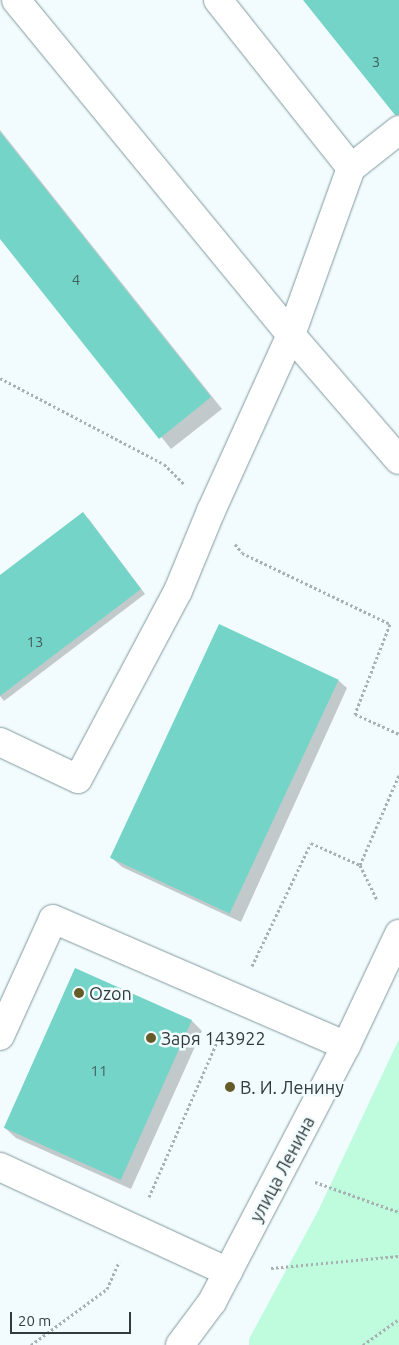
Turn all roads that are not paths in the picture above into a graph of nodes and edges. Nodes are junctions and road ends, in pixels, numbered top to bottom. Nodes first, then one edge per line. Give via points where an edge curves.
1 (16, 0) edge
2 (218, 0) edge
3 (399, 130) edge
4 (351, 168) junction
5 (292, 336) junction
6 (399, 460) edge
7 (0, 742) edge
8 (399, 934) edge
9 (0, 1036) edge
10 (346, 1046) junction
11 (0, 1167) edge
12 (228, 1272) junction
13 (180, 1345) edge

1 - 5 street
2 - 4 street
3 - 4 street
4 - 5 street
5 - 6 street
5 - 7 street via 211,511 178,591 78,779
8 - 10 street, улица Ленина
9 - 10 street via 53,918
10 - 12 street, улица Ленина
11 - 12 street
12 - 13 street, улица Ленина via 212,1302

